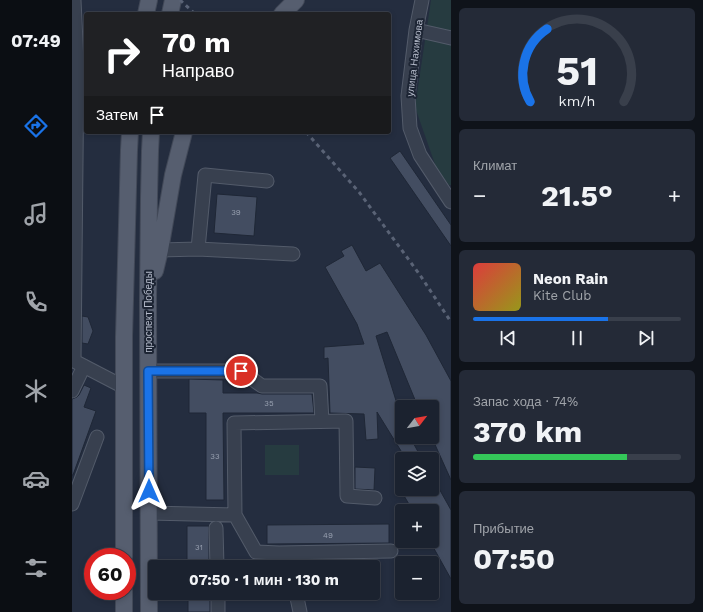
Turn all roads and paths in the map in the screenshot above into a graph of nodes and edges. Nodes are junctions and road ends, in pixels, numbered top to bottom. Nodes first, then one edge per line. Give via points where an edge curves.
1 (74, 0) edge
2 (149, 0) edge
3 (173, 0) edge
4 (296, 0) edge
5 (422, 0) edge
6 (146, 12) edge
7 (170, 12) edge
8 (284, 12) edge
9 (416, 30) junction
10 (451, 38) edge
11 (74, 62) edge
12 (130, 134) edge
13 (151, 134) edge
14 (183, 134) edge
15 (267, 181) dead end
16 (450, 198) edge
17 (198, 249) junction
18 (160, 250) junction
19 (293, 254) dead end
20 (148, 302) junction
21 (77, 362) edge
22 (148, 371) junction
23 (124, 387) junction
24 (72, 391) edge
25 (322, 421) junction
26 (148, 425) junction
27 (97, 437) dead end
28 (124, 479) junction
29 (375, 498) dead end
30 (72, 504) edge
31 (148, 513) junction
32 (235, 515) junction
33 (216, 528) dead end
34 (124, 548) edge
35 (391, 551) dead end
36 (279, 553) junction
37 (217, 560) edge
38 (282, 560) edge
39 (124, 600) edge
40 (218, 600) edge
41 (297, 600) edge
42 (124, 612) edge
43 (149, 612) edge
44 (218, 612) edge
45 (300, 612) edge

1 - 11 street
2 - 6 main road
3 - 7 main road
4 - 8 main road
5 - 9 street, улица Нахимова
9 - 10 street
9 - 16 street, улица Нахимова via 408,96 410,128 420,155
11 - 21 street
12 - 23 main road
13 - 20 main road, проспект Победы
14 - 18 main road via 173,175
15 - 17 street via 205,175
17 - 18 street
17 - 19 street
18 - 20 main road
20 - 22 main road, проспект Победы
21 - 23 street
21 - 24 street
22 - 25 street via 241,371 262,386 320,386
22 - 26 main road, проспект Победы
23 - 26 main road via 142,400
23 - 28 main road
25 - 29 street via 346,421 347,496
25 - 32 street via 234,423
26 - 31 main road, проспект Победы
27 - 30 street
28 - 31 main road via 126,500 130,507 137,513
28 - 34 main road
31 - 32 street
31 - 43 main road, проспект Победы
32 - 36 street via 256,552
33 - 37 street
35 - 36 street
36 - 38 street
39 - 42 main road
40 - 44 street
41 - 45 street

